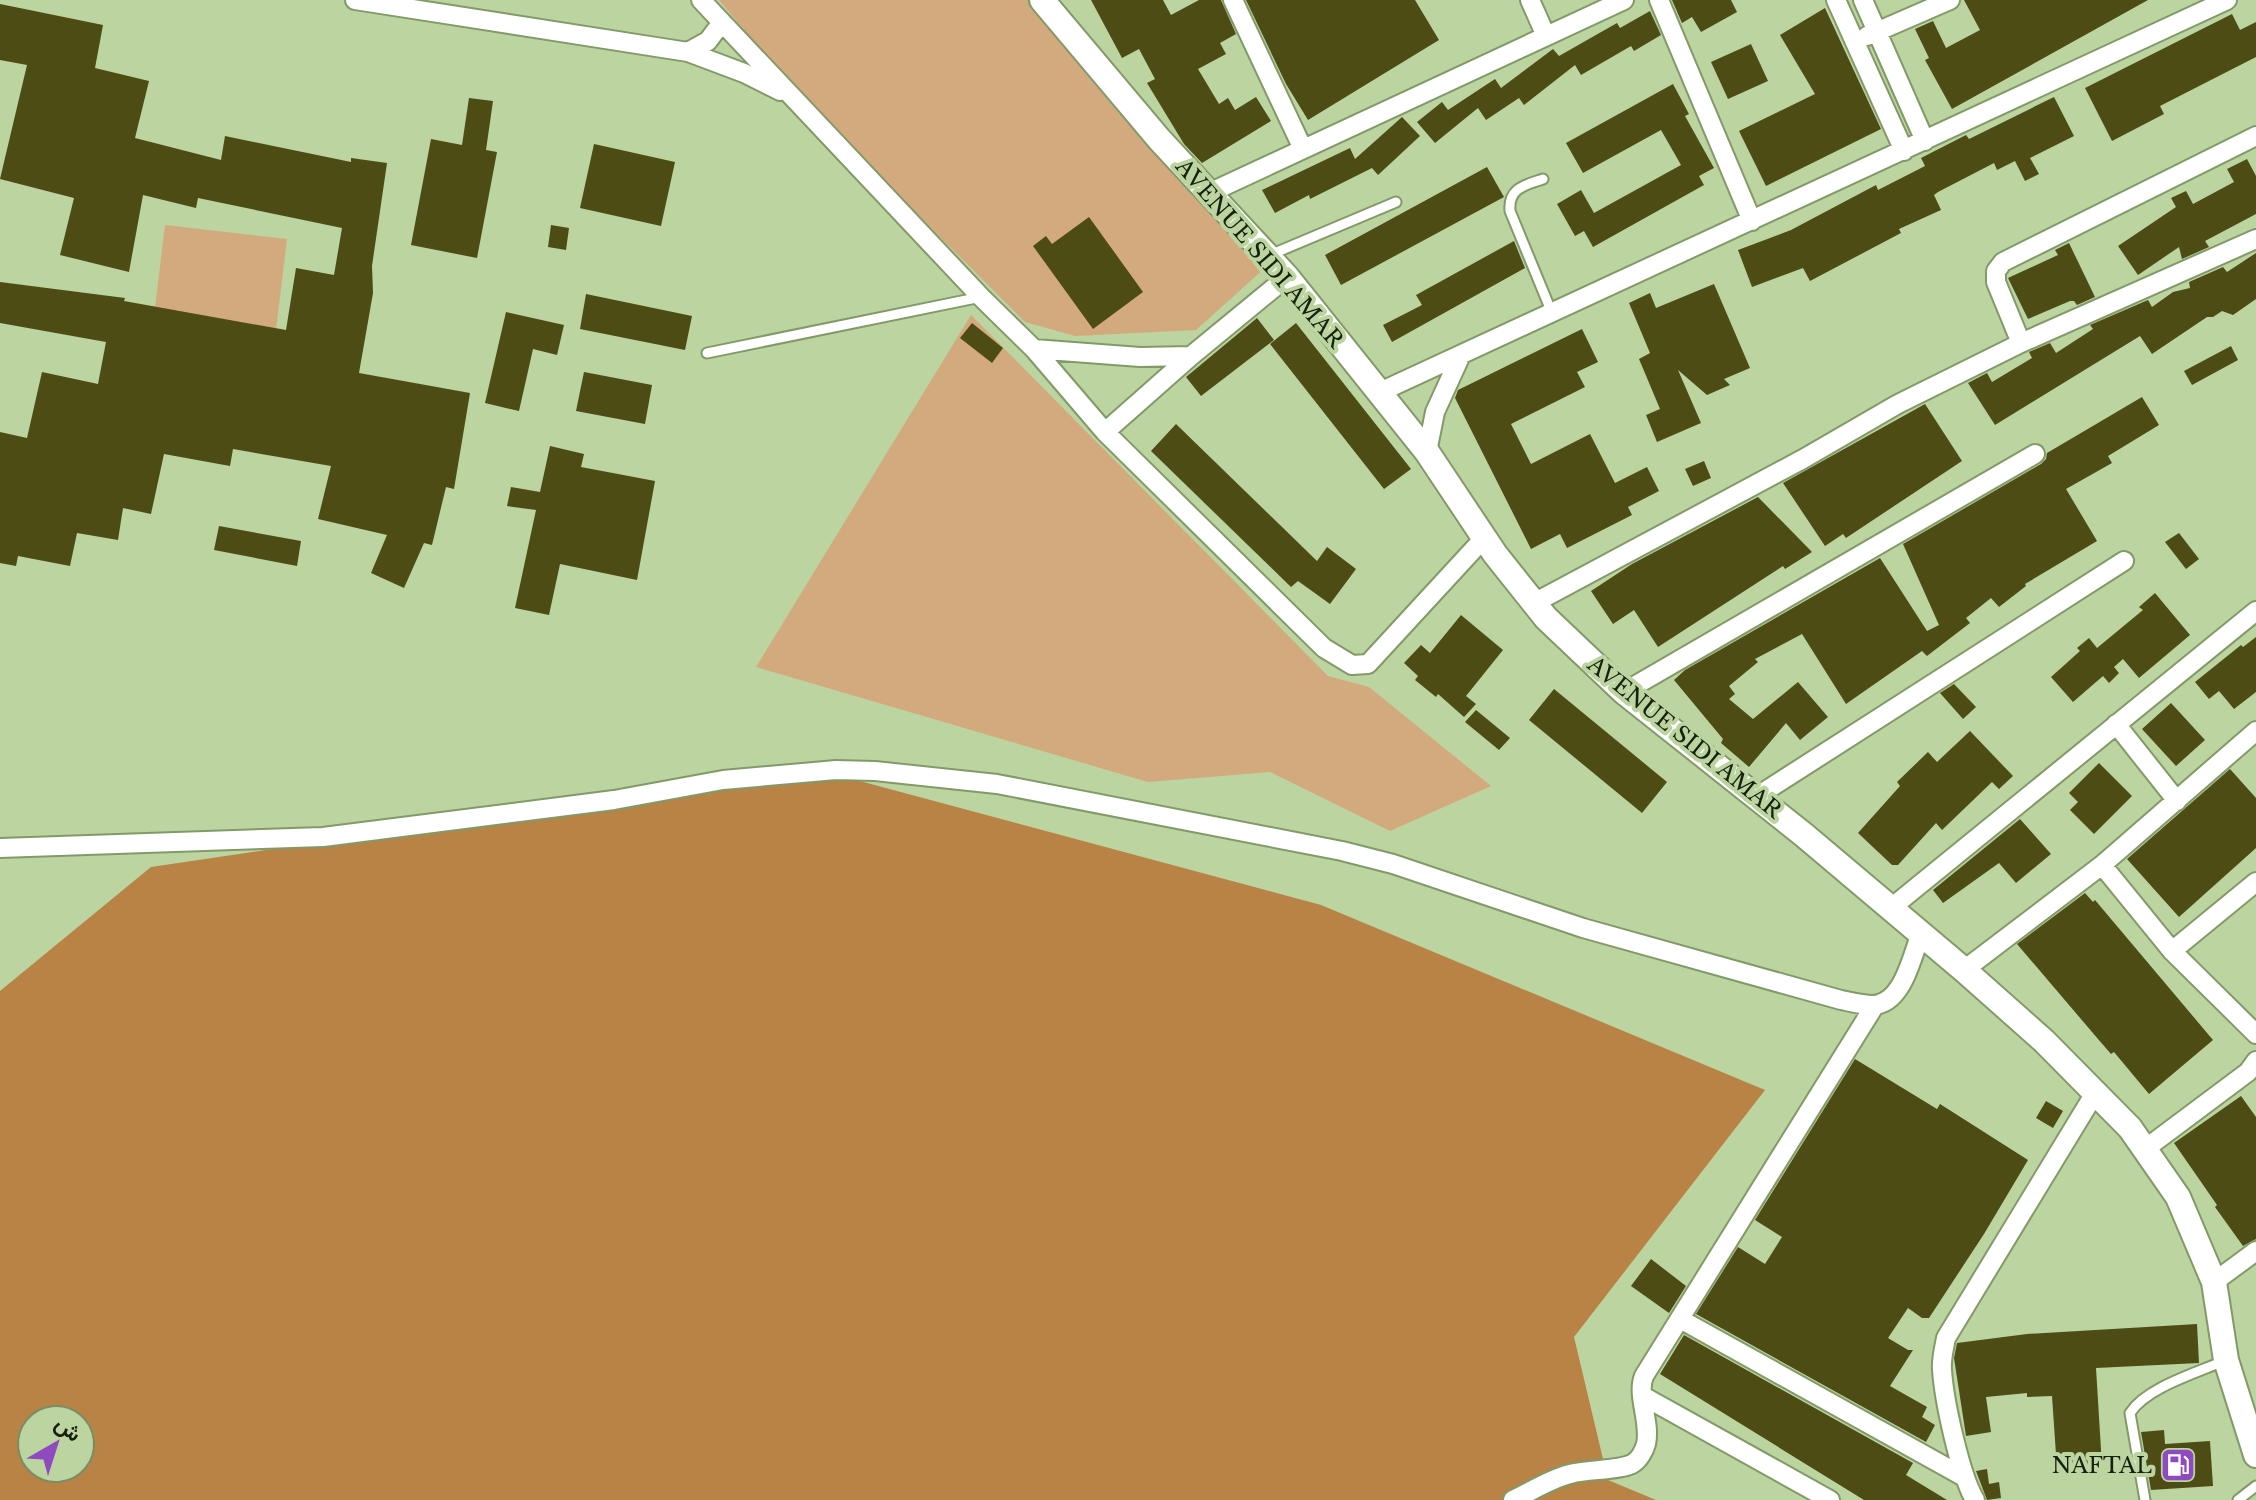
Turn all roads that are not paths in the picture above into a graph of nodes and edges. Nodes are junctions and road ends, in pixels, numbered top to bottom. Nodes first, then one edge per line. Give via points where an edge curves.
1 (355, 0) edge
2 (701, 0) edge
3 (1042, 0) edge
4 (1233, 0) edge
5 (1530, 0) edge
6 (1624, 0) edge
7 (1659, 0) edge
8 (1836, 0) edge
9 (1863, 0) edge
10 (1950, 0) edge
11 (2227, 0) edge
12 (722, 22) junction
13 (1876, 32) junction
14 (1546, 36) junction
15 (1853, 41) junction
16 (688, 52) junction
17 (797, 101) junction
18 (2256, 136) edge
19 (1925, 141) junction
20 (1303, 149) junction
21 (1904, 151) junction
22 (1543, 179) dead end
23 (1209, 193) junction
24 (1396, 202) dead end
25 (1752, 221) junction
26 (2256, 239) edge
27 (1266, 256) junction
28 (1287, 277) junction
29 (981, 297) junction
30 (1552, 313) junction
31 (2021, 343) junction
32 (1034, 349) junction
33 (707, 353) dead end
34 (1461, 355) junction
35 (1191, 356) junction
36 (1380, 392) junction
37 (1105, 432) junction
38 (1427, 452) junction
39 (2035, 454) dead end
40 (1485, 537) junction
41 (2124, 561) dead end
42 (1534, 603) junction
43 (2256, 611) edge
44 (1624, 692) junction
45 (2116, 724) junction
46 (2256, 731) edge
47 (1756, 797) junction
48 (2177, 801) junction
49 (0, 848) edge
50 (2102, 865) junction
51 (2256, 882) edge
52 (1891, 908) junction
53 (1921, 933) junction
54 (2172, 951) junction
55 (1964, 970) junction
56 (1875, 1005) junction
57 (2256, 1034) edge
58 (2253, 1067) edge
59 (2095, 1093) junction
60 (2145, 1149) junction
61 (2256, 1251) edge
62 (2214, 1282) junction
63 (1680, 1319) junction
64 (2226, 1360) junction
65 (1643, 1396) junction
66 (2254, 1447) edge
67 (1964, 1477) junction
68 (2256, 1486) edge
69 (1513, 1500) edge
70 (1830, 1500) edge
71 (1975, 1500) edge
72 (2145, 1500) edge
73 (2238, 1500) edge

1 - 16 street
2 - 12 street
3 - 23 street, AVENUE SIDI AMAR
4 - 20 street
5 - 14 street
6 - 14 street
7 - 25 street
8 - 15 street
9 - 13 street
10 - 13 street
11 - 19 street
12 - 16 street via 708,41
12 - 17 street
13 - 15 street
13 - 19 street
14 - 20 street
15 - 21 street
16 - 17 street
17 - 29 street
18 - 31 street via 2003,262 1996,282
19 - 21 street
20 - 23 street
21 - 25 street
22 - 30 lane via 1518,187 1509,203
23 - 27 street, AVENUE SIDI AMAR
24 - 27 lane
25 - 30 street
26 - 31 street
27 - 28 street, AVENUE SIDI AMAR
28 - 35 street
28 - 36 street, AVENUE SIDI AMAR
29 - 32 street
29 - 33 lane
30 - 34 street
31 - 42 street via 1898,404
32 - 35 street
32 - 37 street
34 - 36 street
34 - 38 street via 1435,412
35 - 37 street
36 - 38 street, AVENUE SIDI AMAR
37 - 40 street via 1324,648 1352,665 1368,664
38 - 40 street, AVENUE SIDI AMAR
39 - 44 street
40 - 42 street, AVENUE SIDI AMAR
41 - 47 street
42 - 44 street, AVENUE SIDI AMAR
43 - 45 street
44 - 47 street, AVENUE SIDI AMAR
45 - 48 street
45 - 52 street
46 - 48 street
47 - 52 street, AVENUE SIDI AMAR
48 - 50 street
49 - 56 street via 323,837 614,800 723,780 875,771 997,784 1342,851 1583,928
50 - 54 street
50 - 55 street
51 - 54 street
52 - 53 street, AVENUE SIDI AMAR
53 - 55 street, AVENUE SIDI AMAR
53 - 56 street via 1898,990
54 - 57 street
55 - 59 street, AVENUE SIDI AMAR
56 - 63 street
58 - 60 street
59 - 60 street, AVENUE SIDI AMAR
59 - 67 street via 1946,1338 1941,1367
60 - 62 street, AVENUE SIDI AMAR via 2178,1197
61 - 62 street
62 - 64 street, AVENUE SIDI AMAR
63 - 65 street via 1644,1376
63 - 67 street
64 - 66 street, AVENUE SIDI AMAR
64 - 72 lane via 2148,1394 2130,1413
65 - 69 street via 1646,1446 1632,1464 1568,1474
65 - 70 street
67 - 71 street
68 - 73 lane

